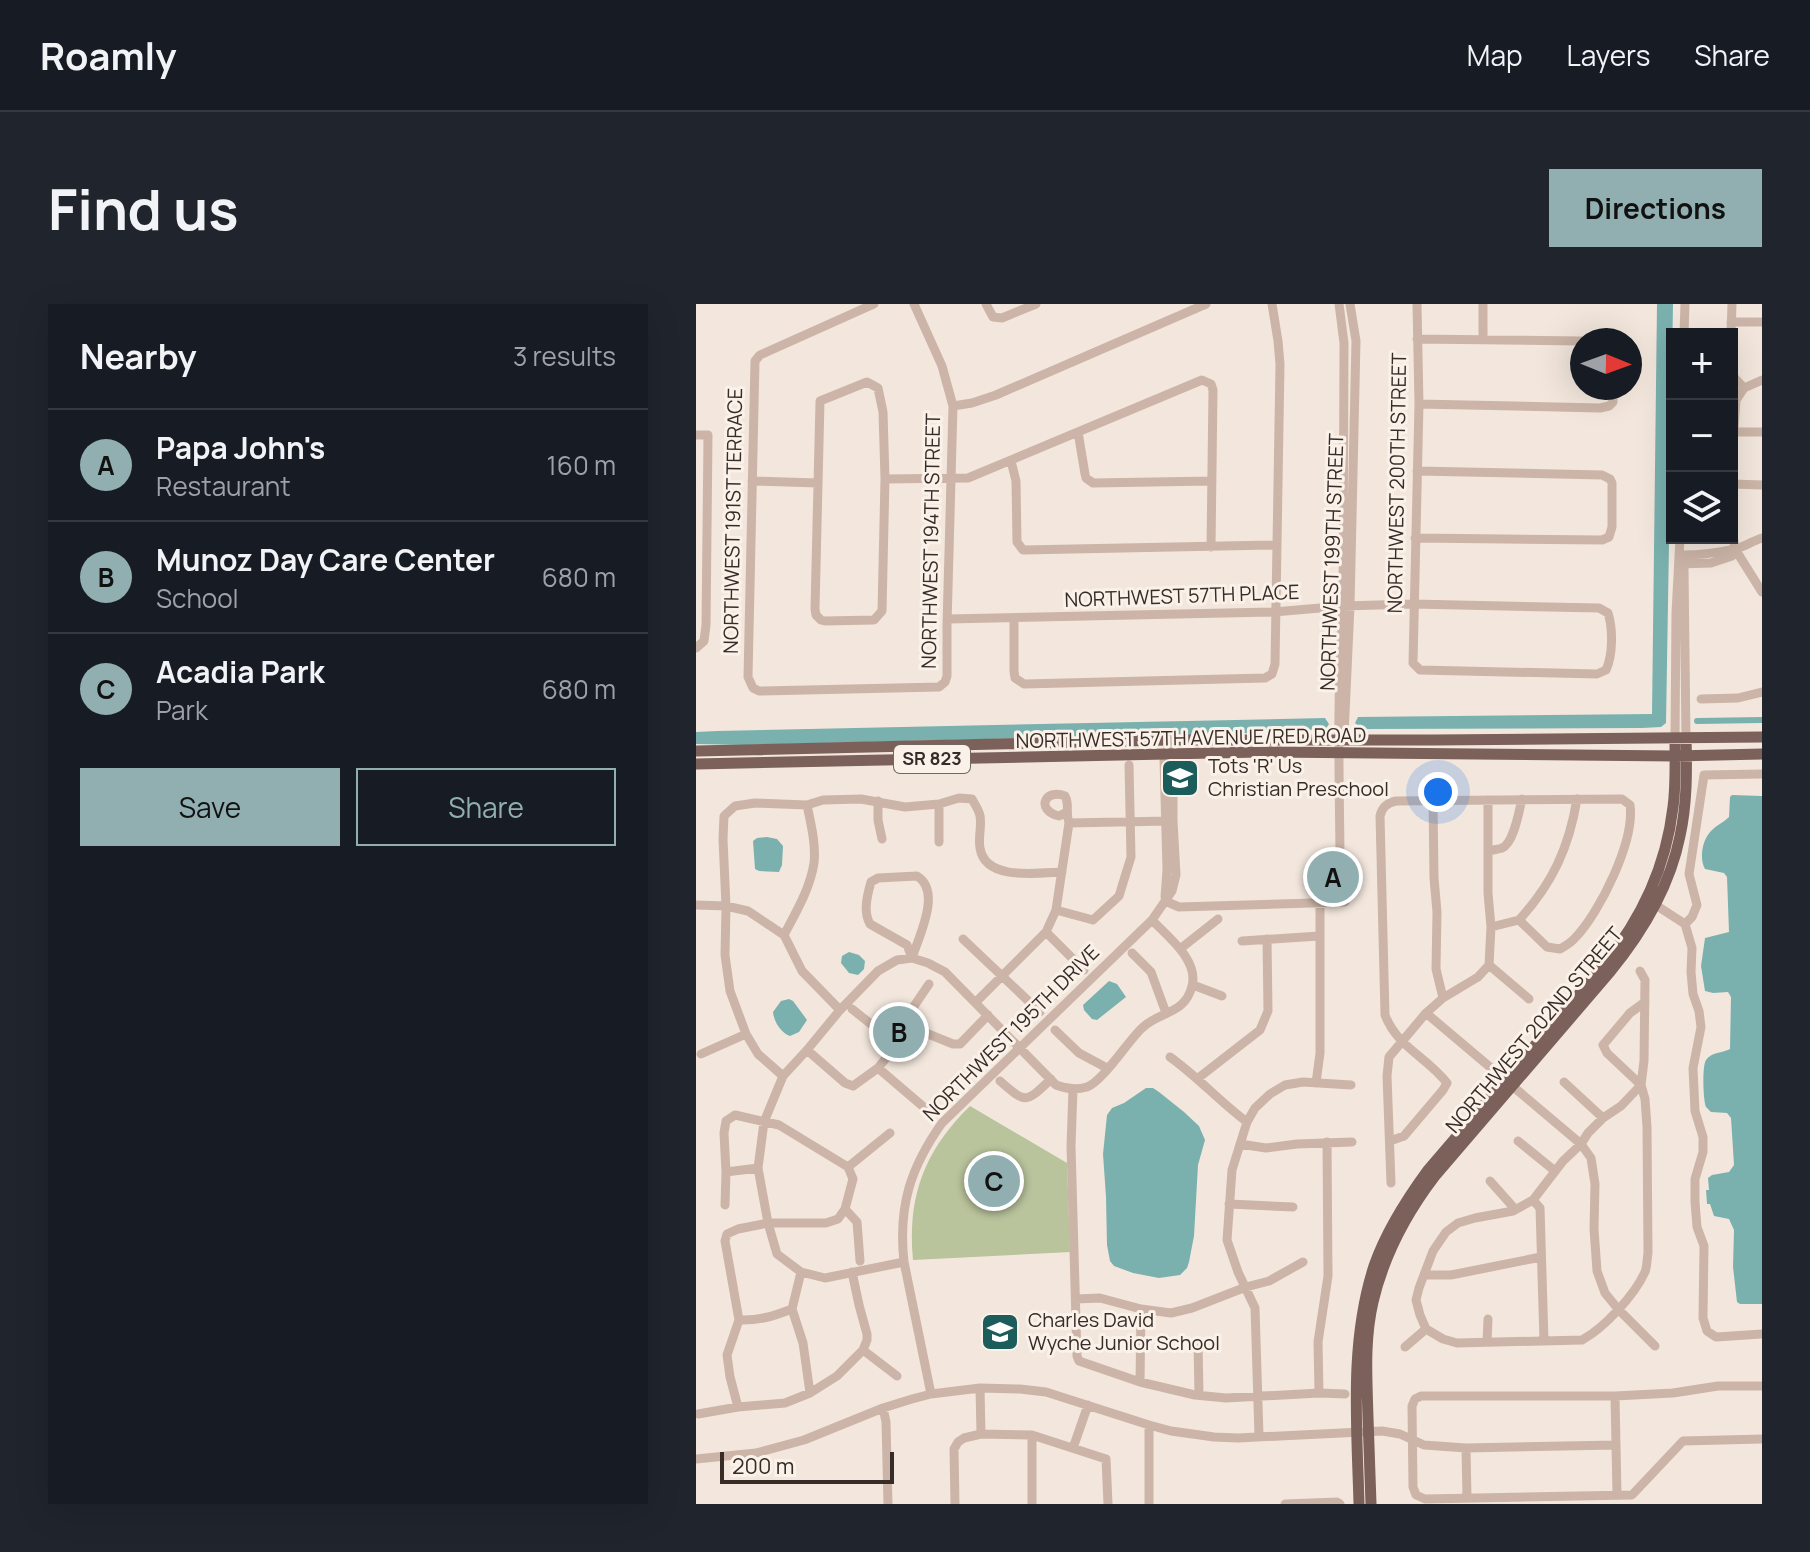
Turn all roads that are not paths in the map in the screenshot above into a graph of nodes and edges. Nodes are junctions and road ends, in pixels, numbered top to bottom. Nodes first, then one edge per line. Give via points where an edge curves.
1 (874, 304) edge
2 (914, 304) edge
3 (986, 304) edge
4 (1036, 304) edge
5 (1206, 304) edge
6 (1272, 304) edge
7 (1339, 304) edge
8 (1350, 304) edge
9 (1417, 304) edge
10 (1483, 304) edge
11 (1685, 304) edge
12 (1732, 304) edge
13 (1731, 322) junction
14 (1762, 322) edge
15 (1684, 328) edge
16 (1731, 328) edge
17 (1417, 339) junction
18 (1483, 339) junction
19 (1570, 341) edge
20 (1762, 380) edge
21 (1738, 382) edge
22 (1744, 388) junction
23 (1613, 400) edge
24 (1736, 400) edge
25 (1419, 404) junction
26 (953, 406) junction
27 (1078, 432) junction
28 (1738, 432) edge
29 (1762, 432) edge
30 (696, 435) edge
31 (1011, 461) junction
32 (1417, 471) junction
33 (951, 478) junction
34 (885, 479) junction
35 (752, 481) junction
36 (1212, 481) junction
37 (818, 483) junction
38 (1738, 484) edge
39 (1762, 485) edge
40 (1415, 538) junction
41 (1762, 538) edge
42 (1680, 544) edge
43 (1734, 544) edge
44 (1277, 545) junction
45 (1211, 547) junction
46 (1735, 549) junction
47 (1679, 560) junction
48 (1762, 592) edge
49 (1413, 604) junction
50 (1346, 606) junction
51 (1274, 612) junction
52 (948, 619) junction
53 (1014, 619) junction
54 (696, 648) edge
55 (1606, 670) joint
56 (939, 687) joint
57 (1762, 692) edge
58 (1701, 699) dead end
59 (1762, 737) edge
60 (1681, 738) junction
61 (1168, 740) junction
62 (1342, 740) junction
63 (696, 751) edge
64 (1168, 754) junction
65 (1339, 754) junction
66 (1762, 754) edge
67 (1681, 756) junction
68 (696, 764) edge
69 (1129, 765) dead end
70 (1762, 774) edge
71 (1522, 799) junction
72 (1577, 799) junction
73 (1433, 800) junction
74 (1488, 800) junction
75 (878, 801) junction
76 (939, 804) junction
77 (807, 805) junction
78 (1169, 821) junction
79 (1131, 823) junction
80 (882, 839) dead end
81 (939, 842) dead end
82 (1489, 851) junction
83 (1062, 872) junction
84 (1165, 901) junction
85 (1651, 902) junction
86 (696, 905) edge
87 (726, 906) junction
88 (1320, 908) dead end
89 (1056, 910) junction
90 (1218, 919) dead end
91 (1152, 920) junction
92 (1519, 920) junction
93 (1685, 924) junction
94 (1491, 927) junction
95 (1046, 932) junction
96 (784, 935) junction
97 (1319, 936) junction
98 (963, 939) dead end
99 (1267, 939) junction
100 (1242, 941) dead end
101 (1180, 949) junction
102 (1132, 953) dead end
103 (912, 958) junction
104 (1489, 965) junction
105 (1084, 970) dead end
106 (1640, 971) dead end
107 (1001, 976) junction
108 (929, 984) dead end
109 (1193, 985) junction
110 (1222, 996) dead end
111 (1443, 998) junction
112 (1529, 999) dead end
113 (976, 1002) junction
114 (1645, 1002) junction
115 (852, 1009) dead end
116 (840, 1010) junction
117 (1040, 1012) dead end
118 (1166, 1013) junction
119 (1426, 1013) junction
120 (988, 1015) junction
121 (911, 1027) junction
122 (1055, 1030) dead end
123 (746, 1034) junction
124 (1401, 1042) junction
125 (896, 1044) junction
126 (1020, 1047) junction
127 (807, 1050) junction
128 (701, 1054) dead end
129 (1170, 1057) dead end
130 (878, 1068) junction
131 (1107, 1068) junction
132 (783, 1076) junction
133 (1051, 1079) junction
134 (1197, 1079) junction
135 (1000, 1081) dead end
136 (1564, 1082) dead end
137 (1316, 1083) junction
138 (1509, 1083) junction
139 (1351, 1085) dead end
140 (1641, 1085) junction
141 (1073, 1089) junction
142 (926, 1109) dead end
143 (1603, 1118) junction
144 (764, 1122) junction
145 (1247, 1122) junction
146 (890, 1133) dead end
147 (1390, 1141) junction
148 (1518, 1141) dead end
149 (1327, 1142) junction
150 (1352, 1142) dead end
151 (1240, 1144) junction
152 (1581, 1144) junction
153 (848, 1167) junction
154 (758, 1168) junction
155 (1555, 1171) junction
156 (726, 1172) junction
157 (1490, 1181) dead end
158 (1391, 1183) dead end
159 (1533, 1200) junction
160 (1229, 1204) junction
161 (725, 1205) dead end
162 (1293, 1207) dead end
163 (845, 1209) junction
164 (1515, 1209) junction
165 (768, 1223) junction
166 (1541, 1257) junction
167 (860, 1261) dead end
168 (904, 1262) junction
169 (1303, 1262) dead end
170 (801, 1272) junction
171 (852, 1272) junction
172 (1425, 1275) junction
173 (1246, 1287) junction
174 (1076, 1299) junction
175 (792, 1309) junction
176 (1141, 1309) junction
177 (1618, 1309) junction
178 (1488, 1319) dead end
179 (739, 1320) junction
180 (1426, 1329) junction
181 (1762, 1334) edge
182 (1544, 1341) junction
183 (1487, 1342) junction
184 (1198, 1343) dead end
185 (1655, 1346) dead end
186 (1405, 1347) dead end
187 (863, 1350) junction
188 (897, 1376) dead end
189 (1140, 1382) junction
190 (1762, 1386) edge
191 (980, 1388) junction
192 (810, 1393) junction
193 (1319, 1393) junction
194 (931, 1394) junction
195 (1345, 1394) dead end
196 (1199, 1395) junction
197 (1258, 1396) junction
198 (1615, 1396) junction
199 (1088, 1405) junction
200 (738, 1407) junction
201 (883, 1408) junction
202 (698, 1414) dead end
203 (1149, 1425) junction
204 (1363, 1432) junction
205 (981, 1434) junction
206 (1032, 1435) junction
207 (1259, 1436) junction
208 (1762, 1439) edge
209 (1413, 1441) junction
210 (1616, 1445) junction
211 (1073, 1448) junction
212 (1466, 1448) junction
213 (696, 1459) edge
214 (1617, 1495) junction
215 (1467, 1498) junction
216 (888, 1504) edge
217 (955, 1504) edge
218 (1032, 1504) edge
219 (1108, 1504) edge
220 (1149, 1504) edge
221 (1285, 1504) edge
222 (1340, 1504) edge
223 (1359, 1504) edge
224 (1371, 1504) edge

1 - 35 street, NORTHWEST 191ST TERRACE via 755,361
2 - 26 street, NORTHWEST 194TH STREET via 942,366
3 - 4 street via 993,317 1002,318
5 - 26 street via 996,395
6 - 44 street via 1280,364
7 - 50 street, NORTHWEST 199TH STREET via 1344,343
8 - 50 street, NORTHWEST 199TH STREET via 1356,341
9 - 17 street, NORTHWEST 200TH STREET
10 - 18 street
11 - 15 street
12 - 13 street
13 - 14 street
13 - 16 street
17 - 18 street
17 - 25 street, NORTHWEST 200TH STREET
18 - 19 street
20 - 22 street
21 - 22 street
22 - 24 street
23 - 25 street via 1600,408
25 - 32 street, NORTHWEST 200TH STREET
26 - 33 street, NORTHWEST 194TH STREET
27 - 31 street
27 - 36 street via 1085,474 1093,483
27 - 36 street via 1206,381 1213,390
28 - 29 street
30 - 54 street via 708,435 706,625 704,641
31 - 33 street via 968,478
31 - 45 street via 1017,542 1023,550
32 - 40 street, NORTHWEST 200TH STREET
32 - 40 street via 1602,475 1612,488 1612,527 1602,540
33 - 34 street
33 - 52 street, NORTHWEST 194TH STREET
34 - 37 street via 883,412 878,388 867,382 820,401
34 - 37 street via 882,611 874,620 821,620 815,609
35 - 37 street
35 - 56 street, NORTHWEST 191ST TERRACE via 748,677 753,688
36 - 45 street
38 - 39 street
40 - 49 street, NORTHWEST 200TH STREET
41 - 46 street
42 - 47 street, NORTHWEST 202ND STREET
43 - 46 street
44 - 45 street
44 - 51 street
46 - 47 street via 1732,556
46 - 48 street
47 - 60 street, NORTHWEST 202ND STREET via 1684,568
49 - 50 street, NORTHWEST 57TH PLACE
49 - 55 street, NORTHWEST 57TH PLACE via 1599,608 1608,613 1610,623
49 - 55 street, NORTHWEST 200TH STREET via 1413,663 1420,670
50 - 51 street, NORTHWEST 57TH PLACE
50 - 62 street, NORTHWEST 199TH STREET via 1340,640
51 - 53 street, NORTHWEST 57TH PLACE
51 - 53 street via 1275,664 1265,678 1024,684 1014,671
52 - 53 street, NORTHWEST 57TH PLACE
52 - 56 street, NORTHWEST 194TH STREET via 947,676
57 - 58 street
59 - 60 main road, SR 823
60 - 62 main road, NORTHWEST 57TH AVENUE/RED ROAD / SR 823
60 - 67 main road, NORTHWEST 202ND STREET
61 - 62 main road, NORTHWEST 57TH AVENUE/RED ROAD / SR 823
61 - 63 main road, NORTHWEST 57TH AVENUE/RED ROAD / SR 823
61 - 64 street, NORTHWEST 195TH DRIVE
62 - 65 street, NORTHWEST 199TH STREET
64 - 65 main road, NORTHWEST 57TH AVENUE/RED ROAD / SR 823
64 - 68 main road, NORTHWEST 57TH AVENUE/RED ROAD / SR 823
64 - 78 street, NORTHWEST 195TH DRIVE via 1164,759
65 - 67 main road, NORTHWEST 57TH AVENUE/RED ROAD / SR 823
65 - 84 street, NORTHWEST 199TH STREET via 1345,902 1179,907
66 - 67 main road, SR 823
67 - 85 main road, NORTHWEST 202ND STREET via 1686,792 1680,837 1670,870
69 - 79 street
70 - 93 street via 1704,775 1689,874 1697,905
71 - 72 street
71 - 74 street
71 - 82 street via 1507,845
72 - 92 street via 1555,872
72 - 92 street via 1622,799 1630,805 1618,866 1586,924 1560,949 1547,947
73 - 74 street
73 - 111 street via 1436,969
73 - 124 street via 1396,801 1380,816 1385,1015
74 - 82 street
75 - 76 street via 905,807
75 - 77 street via 823,800
75 - 80 street
76 - 81 street
76 - 83 street via 972,799 980,814 979,847 994,869
77 - 87 street via 755,803 735,806 724,816
77 - 96 street via 814,863
78 - 79 street
78 - 84 street, NORTHWEST 195TH DRIVE via 1176,875
79 - 83 street via 1067,818
79 - 89 street via 1131,857 1119,896 1093,920
82 - 94 street
83 - 89 street
84 - 91 street, NORTHWEST 195TH DRIVE
85 - 93 street
85 - 138 main road, NORTHWEST 202ND STREET via 1623,956
86 - 87 street
87 - 96 street via 748,911
87 - 123 street via 730,991
88 - 97 street
89 - 95 street
90 - 101 street
91 - 101 street
91 - 126 street, NORTHWEST 195TH DRIVE
92 - 94 street
93 - 181 street via 1701,1027 1693,1068 1695,1111 1703,1137 1695,1179 1697,1227 1704,1246 1703,1318 1707,1331 1716,1337
94 - 104 street
95 - 105 street
95 - 107 street
96 - 116 street via 802,971
97 - 99 street
97 - 137 street
98 - 107 street
99 - 100 street
99 - 134 street via 1268,1011 1260,1030
101 - 109 street via 1192,967
102 - 118 street via 1151,972
103 - 103 street via 928,913 928,889 917,876 878,878 871,882 867,919 907,945
103 - 113 street via 945,972
103 - 116 street via 878,971
104 - 111 street
104 - 112 street
106 - 114 street
107 - 113 street
107 - 117 street
108 - 121 street via 910,1012
109 - 110 street
109 - 118 street via 1178,1010
111 - 119 street
113 - 120 street
114 - 140 street
114 - 140 street via 1603,1045
115 - 125 street
116 - 127 street
118 - 131 street via 1145,1025
119 - 124 street
119 - 138 street
120 - 121 street via 960,1044
120 - 126 street
121 - 125 street
122 - 131 street via 1079,1053
123 - 128 street
123 - 132 street via 758,1054
124 - 147 street via 1389,1057
124 - 147 street via 1447,1083 1404,1136
125 - 130 street
126 - 133 street
126 - 168 street, NORTHWEST 195TH DRIVE via 942,1123 919,1160 905,1204
127 - 130 street via 853,1086
127 - 132 street
129 - 134 street
130 - 142 street
131 - 141 street via 1093,1083
132 - 144 street
133 - 135 street via 1027,1098 1018,1098
133 - 141 street
134 - 145 street
136 - 143 street
137 - 139 street
137 - 145 street via 1285,1085 1261,1101
138 - 152 street
138 - 204 main road, NORTHWEST 202ND STREET via 1422,1194 1378,1268 1367,1343
140 - 143 street
140 - 177 street via 1647,1127 1648,1253 1646,1271
141 - 174 street
143 - 152 street
144 - 153 street via 779,1125
144 - 154 street
144 - 156 street via 735,1115 726,1121
145 - 151 street
146 - 153 street
147 - 158 street
148 - 155 street
149 - 150 street
149 - 151 street via 1266,1148
149 - 193 street via 1328,1276 1318,1342
151 - 160 street
152 - 155 street
152 - 177 street via 1591,1158 1595,1184 1597,1271
153 - 163 street via 853,1179
154 - 156 street
154 - 165 street
155 - 159 street
156 - 161 street
157 - 164 street
159 - 164 street
159 - 166 street via 1540,1208
160 - 162 street
160 - 173 street via 1227,1240
163 - 165 street via 826,1223
163 - 167 street via 857,1222
164 - 172 street via 1458,1223 1433,1251
165 - 170 street via 777,1254
165 - 179 street via 727,1234
166 - 172 street
166 - 182 street
168 - 171 street
168 - 194 street, NORTHWEST 195TH DRIVE
169 - 173 street
170 - 171 street via 825,1278
170 - 175 street
171 - 187 street via 867,1334
172 - 180 street via 1416,1300
173 - 176 street via 1171,1313
173 - 197 street via 1255,1308
174 - 176 street via 1100,1298
174 - 189 street via 1079,1361
175 - 179 street via 754,1321
175 - 192 street
176 - 189 street
177 - 182 street via 1582,1340
177 - 185 street
178 - 183 street
179 - 200 street via 727,1355
180 - 183 street via 1457,1343
180 - 186 street
182 - 183 street
184 - 196 street
187 - 188 street
187 - 192 street
189 - 196 street
190 - 198 street
191 - 194 street
191 - 199 street via 1046,1392
191 - 205 street
192 - 200 street via 785,1403
193 - 195 street
193 - 197 street
194 - 201 street
196 - 197 street
197 - 207 street
198 - 209 street via 1421,1396 1412,1406
198 - 210 street
199 - 203 street
199 - 211 street
200 - 202 street
201 - 213 street via 768,1450
201 - 216 street
203 - 207 street via 1214,1437
203 - 220 street
204 - 207 street
204 - 209 street via 1400,1434
204 - 223 main road
204 - 224 main road
205 - 206 street
205 - 217 street via 964,1438 954,1449
206 - 211 street
206 - 218 street
208 - 214 street via 1683,1441 1632,1495
209 - 212 street
209 - 215 street via 1416,1495
210 - 212 street
210 - 214 street
211 - 219 street via 1106,1459
212 - 215 street
214 - 215 street
221 - 222 street

